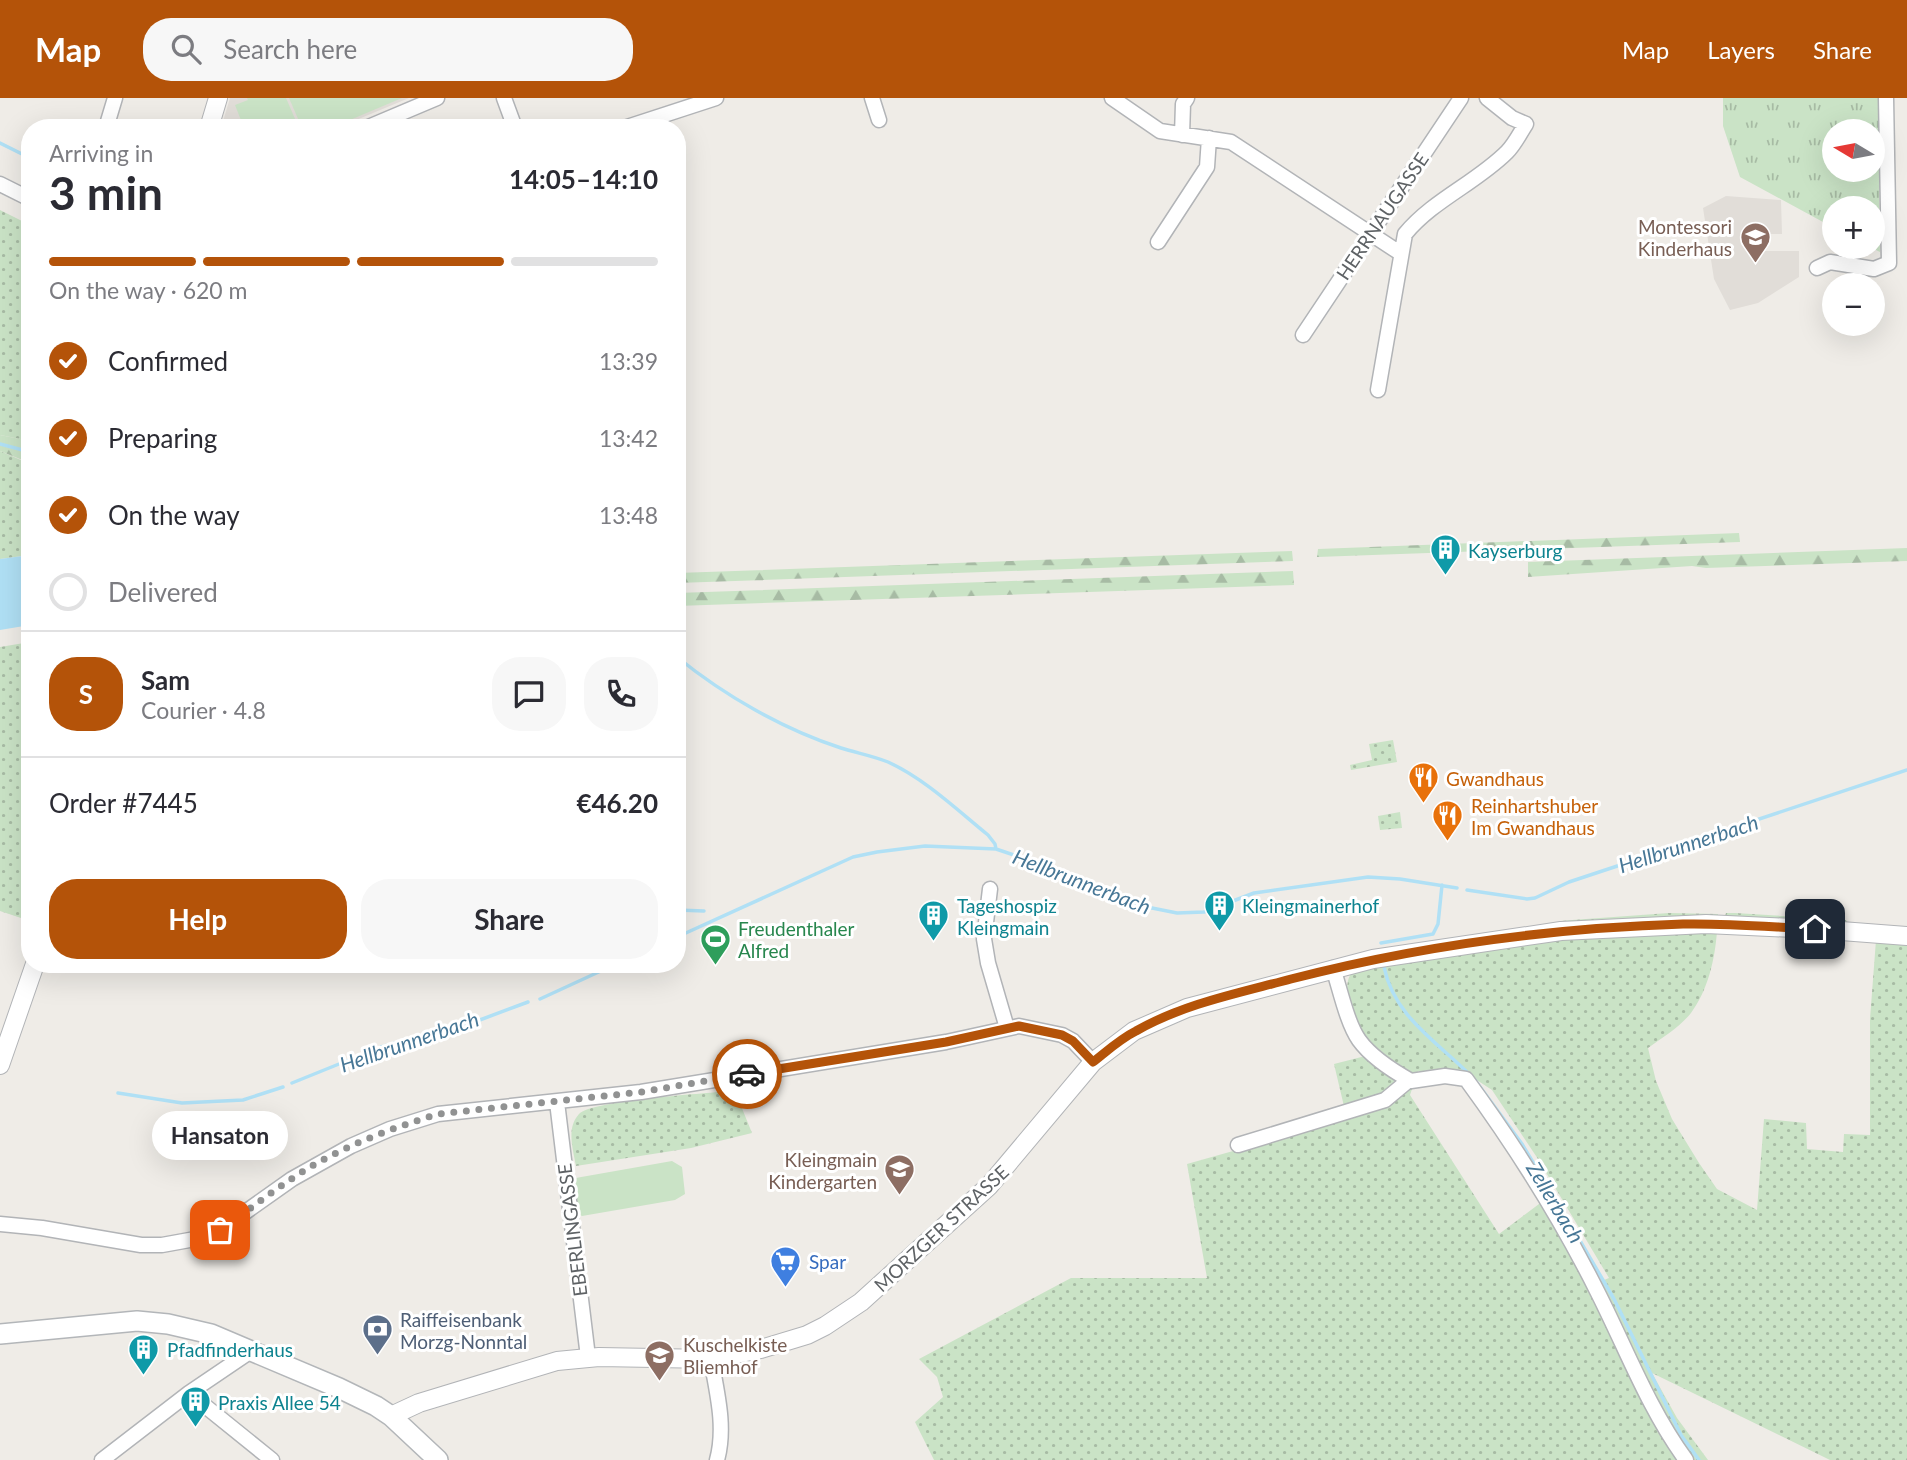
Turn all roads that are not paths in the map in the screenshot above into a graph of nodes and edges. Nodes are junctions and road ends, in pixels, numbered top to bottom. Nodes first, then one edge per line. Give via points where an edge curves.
1 (115, 98) edge
2 (218, 98) edge
3 (437, 98) edge
4 (504, 98) edge
5 (716, 98) edge
6 (872, 98) edge
7 (1112, 98) edge
8 (1187, 98) edge
9 (1461, 98) edge
10 (1487, 98) edge
11 (1886, 98) edge
12 (109, 119) edge
13 (212, 119) edge
14 (387, 119) edge
15 (512, 119) edge
16 (652, 119) edge
17 (879, 120) dead end
18 (1182, 135) junction
19 (1209, 138) junction
20 (0, 184) edge
21 (21, 194) edge
22 (1370, 233) junction
23 (1158, 242) dead end
24 (1400, 253) junction
25 (1817, 268) dead end
26 (1303, 335) dead end
27 (1378, 390) dead end
28 (990, 888) dead end
29 (1907, 936) edge
30 (1333, 968) junction
31 (32, 973) edge
32 (1007, 1028) junction
33 (1093, 1062) junction
34 (0, 1065) edge
35 (1409, 1080) junction
36 (556, 1101) junction
37 (1238, 1145) dead end
38 (0, 1224) edge
39 (0, 1334) edge
40 (251, 1351) junction
41 (589, 1357) junction
42 (711, 1359) junction
43 (189, 1393) junction
44 (391, 1416) junction
45 (102, 1460) edge
46 (272, 1460) edge
47 (438, 1460) edge
48 (717, 1460) edge
49 (1686, 1460) edge

1 - 12 street
2 - 13 street
3 - 14 street
4 - 15 street
5 - 16 street
6 - 17 street
7 - 18 street via 1160,131
8 - 18 street
9 - 22 street, HERRNAUGASSE
10 - 24 street via 1526,124 1493,164 1418,218 1405,234
11 - 25 street via 1889,263 1874,269 1830,262
18 - 19 street
19 - 22 street via 1231,142
19 - 23 street via 1207,167
20 - 21 street
22 - 24 street
22 - 26 street, HERRNAUGASSE
24 - 27 street
28 - 32 street via 984,939
29 - 30 street, MORZGER STRASSE via 1715,925 1622,927 1456,945
30 - 33 street, MORZGER STRASSE via 1180,1010 1135,1031
30 - 35 street via 1360,1042
31 - 34 street
32 - 33 street via 1027,1027 1062,1035
32 - 36 street via 641,1092
33 - 42 street, MORZGER STRASSE via 989,1186 861,1302 807,1335
35 - 37 street via 1385,1100
35 - 49 street via 1466,1079 1559,1221 1652,1408
36 - 38 street via 438,1114 390,1129 292,1179 220,1230 195,1239 141,1245
36 - 41 street, EBERLINGASSE
39 - 40 main road via 154,1322 211,1334
40 - 43 street
40 - 44 main road
41 - 42 street, MORZGER STRASSE
41 - 44 street, MORZGER STRASSE via 524,1370 412,1405
42 - 48 street via 722,1444
43 - 45 street
43 - 46 street
44 - 47 main road

